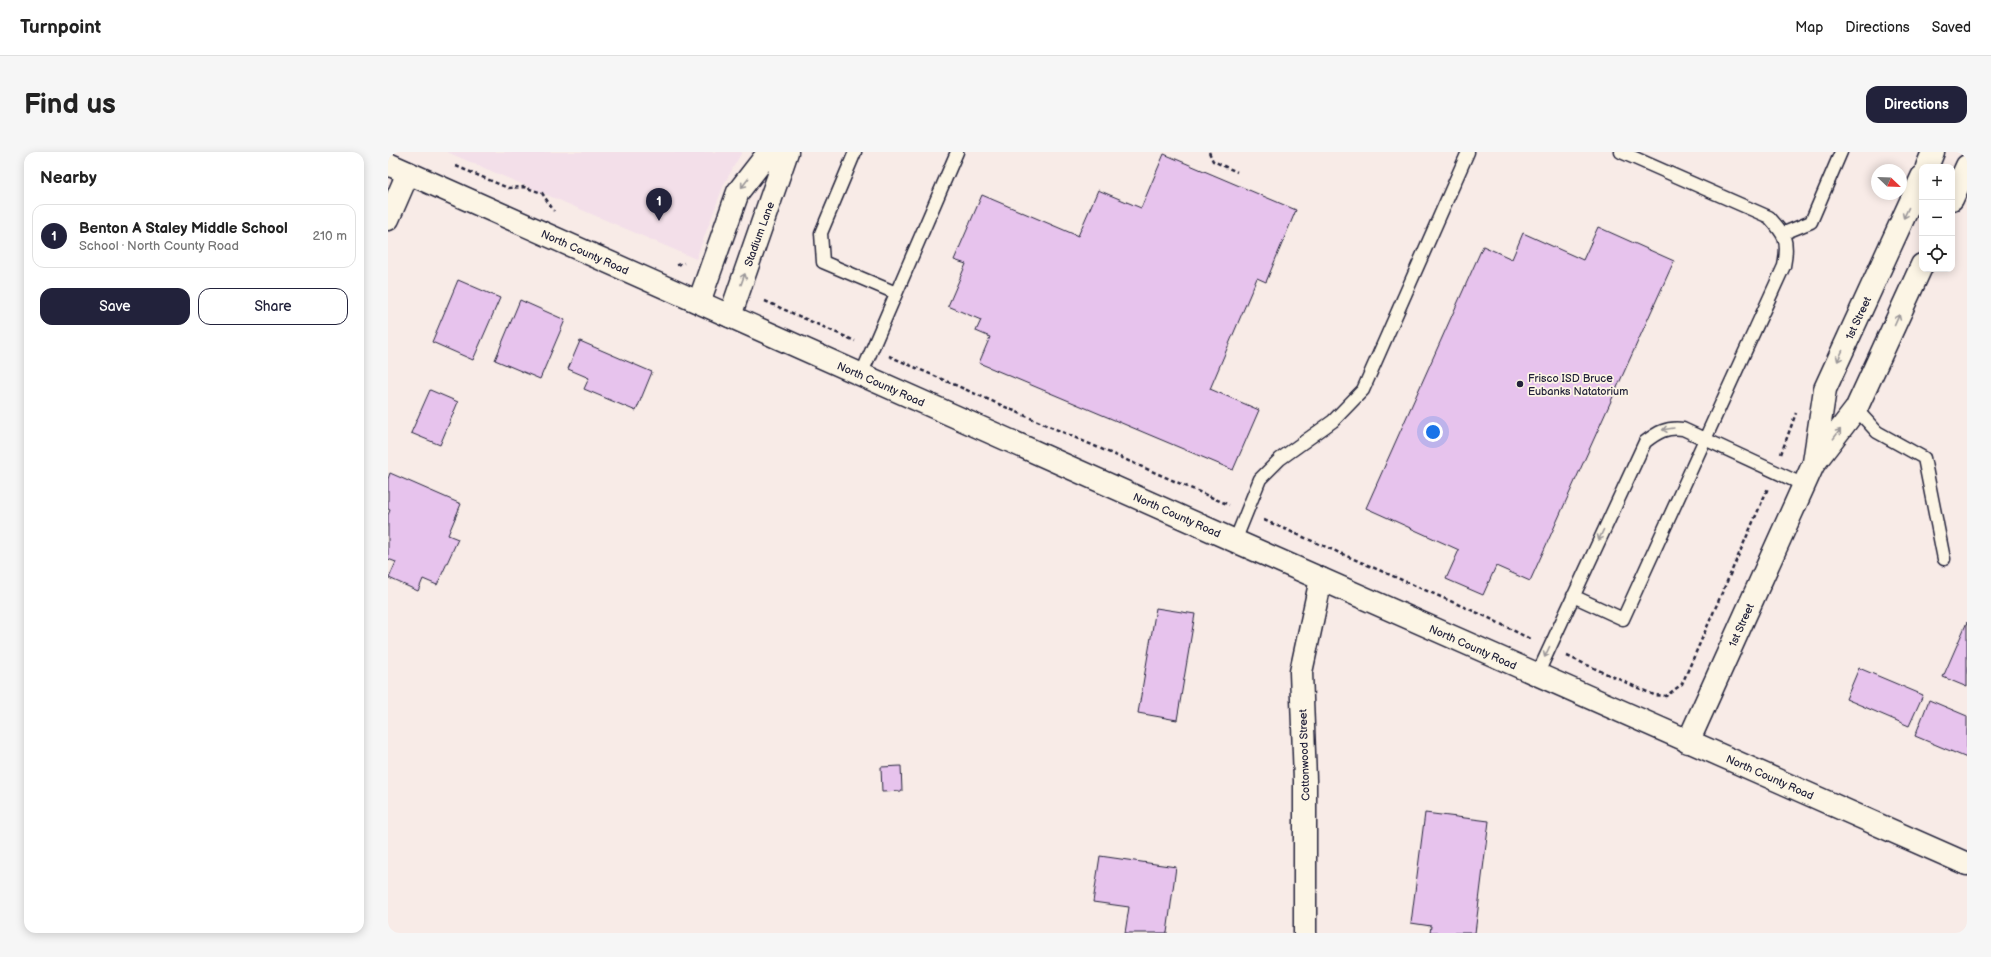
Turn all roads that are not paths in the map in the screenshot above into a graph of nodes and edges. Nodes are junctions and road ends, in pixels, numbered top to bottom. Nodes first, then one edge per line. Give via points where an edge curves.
1 (769, 152) edge
2 (787, 152) edge
3 (855, 152) edge
4 (957, 152) edge
5 (1468, 152) edge
6 (1621, 152) edge
7 (1841, 152) edge
8 (1933, 152) edge
9 (388, 164) edge
10 (1928, 164) edge
11 (1967, 166) edge
12 (408, 173) junction
13 (1919, 184) edge
14 (1955, 192) edge
15 (388, 219) edge
16 (1784, 233) junction
17 (1919, 271) edge
18 (896, 294) junction
19 (699, 302) junction
20 (730, 316) junction
21 (860, 375) junction
22 (1856, 409) junction
23 (1705, 438) junction
24 (1813, 466) junction
25 (1804, 485) junction
26 (1235, 541) junction
27 (1944, 559) dead end
28 (1321, 579) junction
29 (1573, 596) junction
30 (1536, 674) junction
31 (1688, 742) junction
32 (1967, 864) edge
33 (1305, 933) edge

1 -> 19 street via 738,192
20 -> 2 street, Stadium Lane
3 - 18 lane via 821,233 823,262
4 - 18 lane
5 - 26 lane via 1362,390 1332,421 1280,459 1260,479
6 - 16 lane via 1769,217
7 - 16 lane via 1811,222
8 - 10 street
9 - 12 street, North County Road
11 - 14 street
12 - 15 street
12 - 19 street, North County Road
13 -> 24 street, 1st Street via 1825,389
16 - 23 lane via 1787,252 1784,266
22 -> 17 street, 1st Street
18 - 21 lane
19 - 20 street, North County Road
20 - 21 street, North County Road
21 - 26 street, North County Road
24 -> 22 street, 1st Street
22 - 27 lane via 1877,432 1924,458
23 - 25 lane
23 -> 29 lane via 1683,429 1672,428 1659,431 1644,442
23 - 29 lane via 1623,619
24 - 25 street, 1st Street
25 - 31 street, 1st Street
26 - 28 street, North County Road
28 - 30 street, North County Road
28 - 33 street, Cottonwood Street via 1301,672 1305,780
29 -> 30 lane
30 - 31 street, North County Road
31 - 32 street, North County Road

